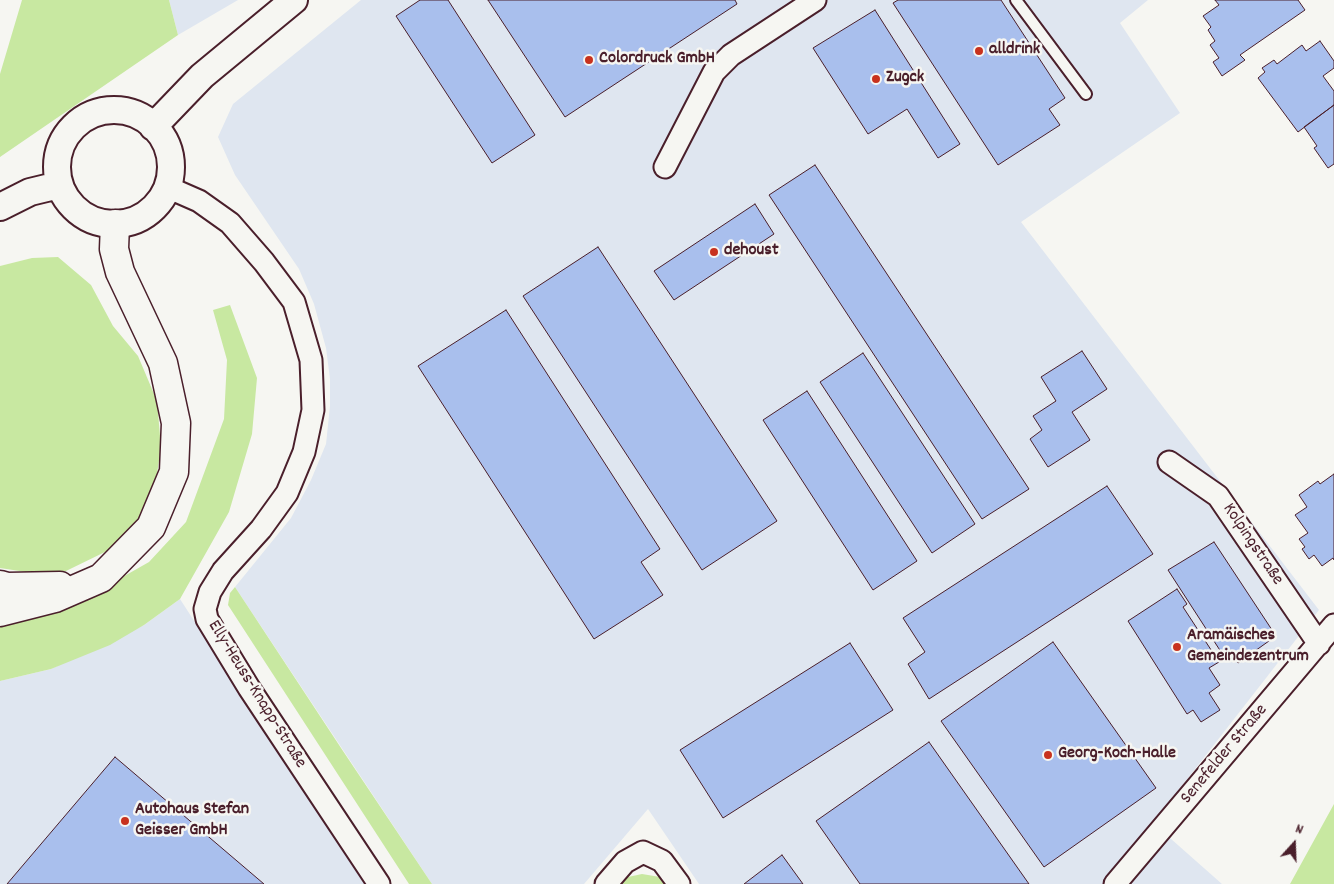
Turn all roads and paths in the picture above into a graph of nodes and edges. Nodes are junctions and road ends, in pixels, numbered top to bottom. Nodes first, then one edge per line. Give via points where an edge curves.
1 (294, 0) edge
2 (815, 0) edge
3 (1016, 0) edge
4 (1086, 94) dead end
5 (154, 127) junction
6 (665, 168) dead end
7 (59, 185) junction
8 (167, 187) junction
9 (0, 207) edge
10 (115, 224) junction
11 (1169, 462) dead end
12 (101, 578) junction
13 (0, 585) edge
14 (0, 612) edge
15 (1334, 625) edge
16 (1318, 644) junction
17 (379, 884) edge
18 (606, 884) edge
19 (679, 884) edge
20 (1115, 884) edge

1 - 5 street via 202,76
2 - 6 street via 731,55 714,72
3 - 4 lane
5 - 7 street via 138,116 120,111 101,112 84,119 69,132 60,148 56,167
5 - 8 street via 168,149
7 - 9 street via 30,192
7 - 10 street via 81,214 97,222
8 - 10 street via 147,214 131,222
8 - 17 street, Elly-Heuss-Knapp-Straße via 199,202 230,223 294,302 311,360 313,410 304,452 287,493 261,529 223,571 210,592 205,609 207,618 250,688
10 - 12 main road via 114,248 118,263 163,364 176,433 174,472 151,526
11 - 16 street, Kolpingstraße via 1218,496
12 - 13 main road via 52,587
12 - 14 main road via 55,598
15 - 16 street, Senefelder Straße
16 - 20 street, Senefelder Straße
18 - 19 street via 625,862 643,852 662,861

